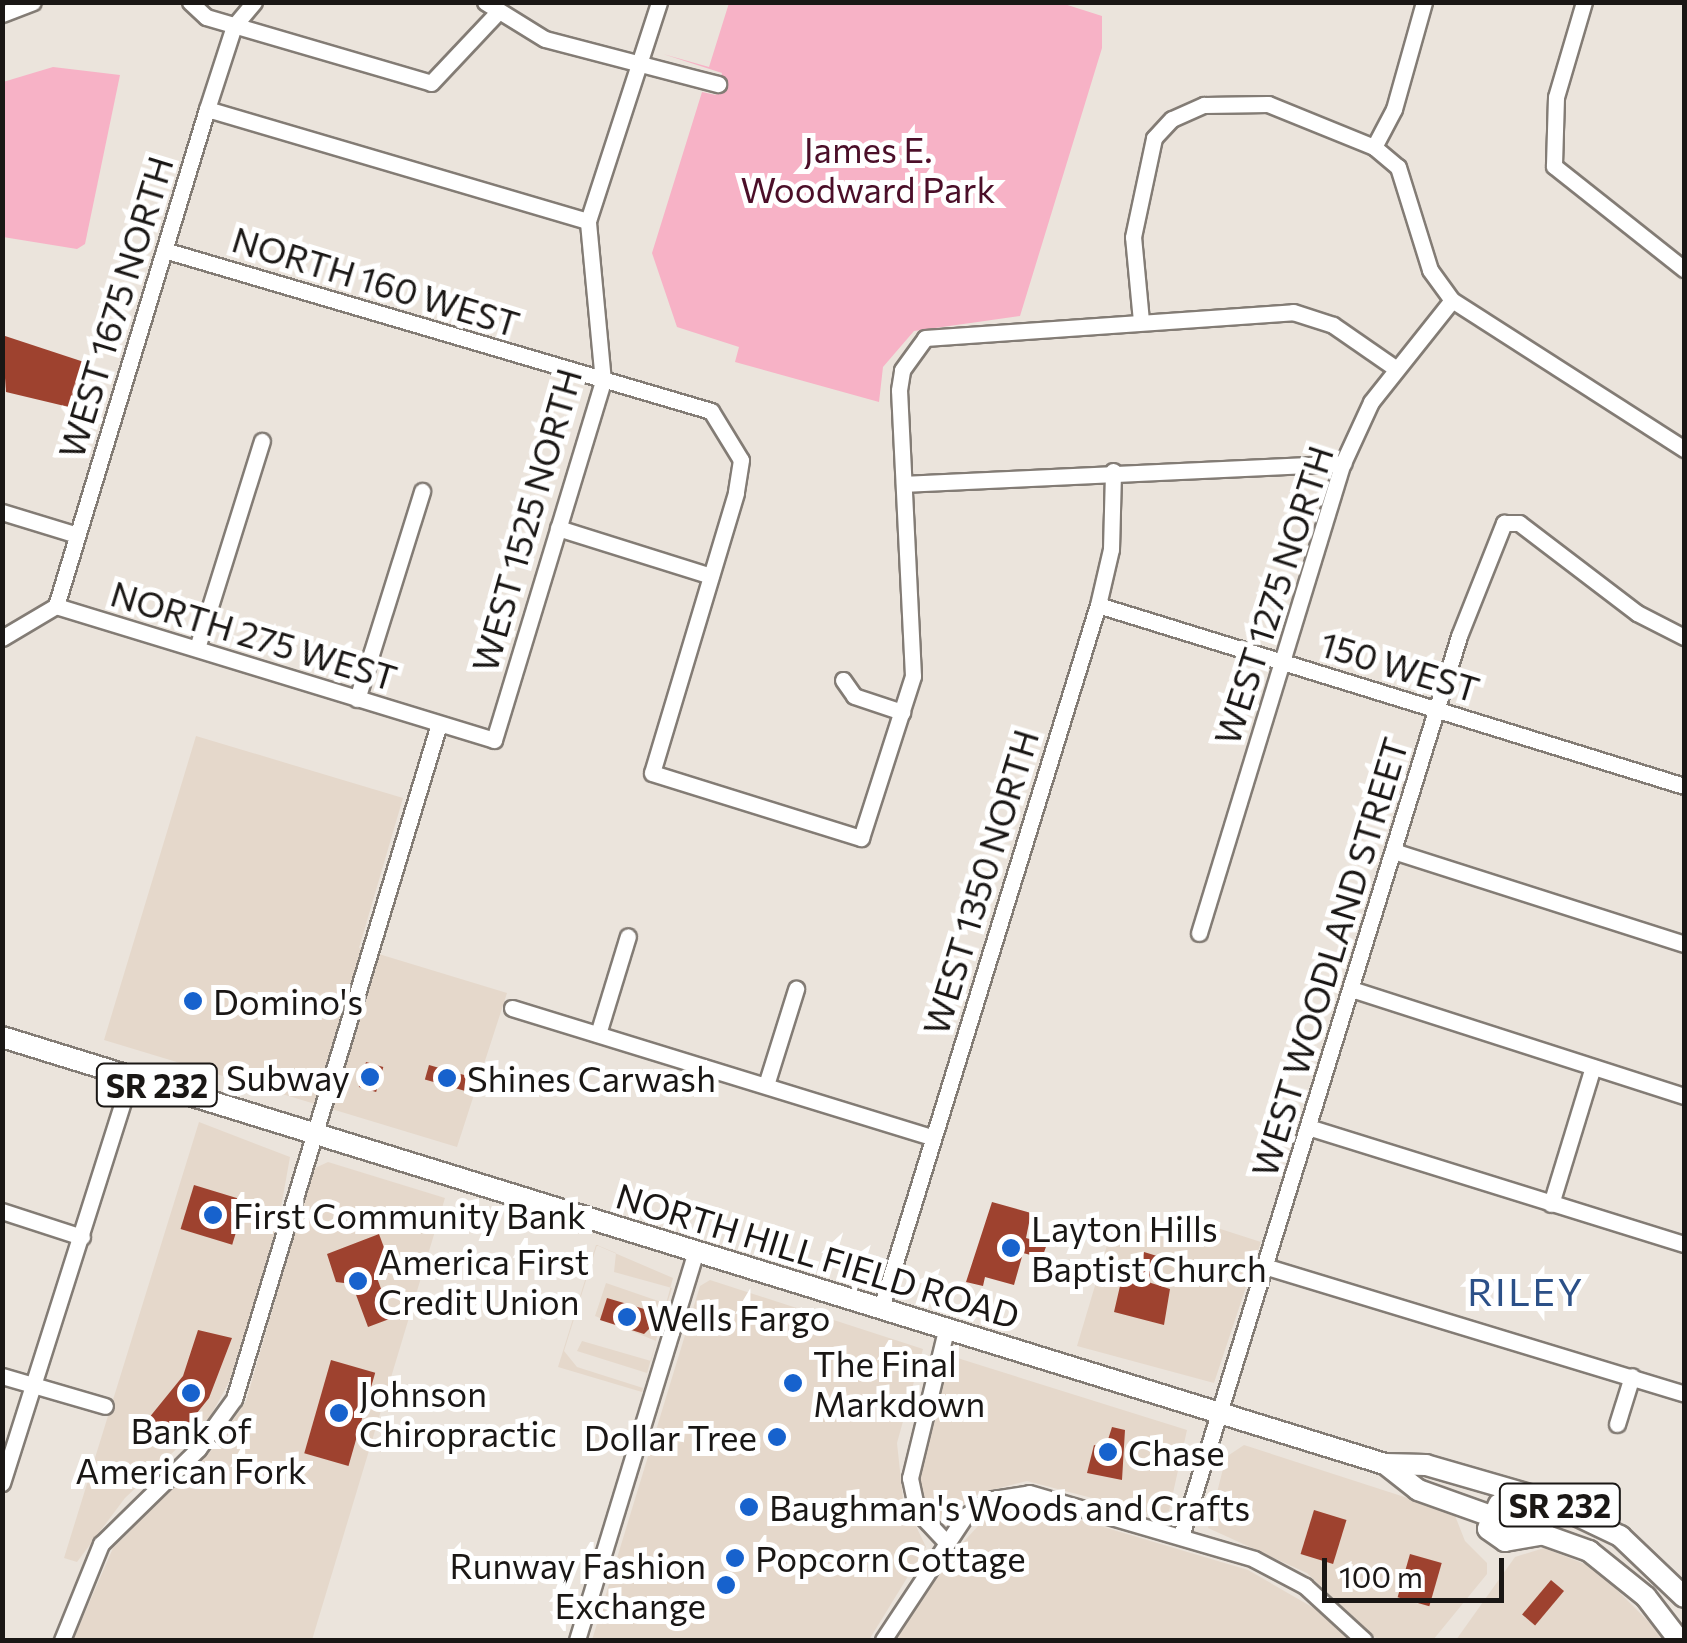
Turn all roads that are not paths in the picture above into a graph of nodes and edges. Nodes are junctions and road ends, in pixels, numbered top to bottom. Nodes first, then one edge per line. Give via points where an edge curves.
1 (33, 2) edge
2 (190, 2) edge
3 (254, 2) edge
4 (659, 2) edge
5 (1424, 2) edge
6 (1584, 2) edge
7 (491, 8) edge
8 (2, 14) edge
9 (234, 26) junction
10 (641, 64) junction
11 (718, 84) dead end
12 (207, 109) junction
13 (1374, 147) junction
14 (588, 221) junction
15 (164, 250) junction
16 (1684, 269) edge
17 (1452, 300) junction
18 (1140, 321) junction
19 (1395, 368) junction
20 (603, 381) junction
21 (262, 441) dead end
22 (1684, 449) edge
23 (1343, 462) junction
24 (1113, 470) junction
25 (904, 484) junction
26 (422, 491) dead end
27 (2, 512) edge
28 (558, 528) junction
29 (78, 535) junction
30 (711, 576) junction
31 (1098, 604) junction
32 (56, 606) junction
33 (1684, 637) edge
34 (2, 638) edge
35 (197, 648) junction
36 (1282, 661) junction
37 (843, 680) dead end
38 (357, 699) junction
39 (1437, 708) junction
40 (902, 712) junction
41 (438, 724) junction
42 (494, 740) joint
43 (1684, 786) edge
44 (1393, 850) junction
45 (1199, 933) dead end
46 (628, 936) dead end
47 (1684, 944) edge
48 (796, 989) dead end
49 (1350, 989) junction
50 (512, 1008) dead end
51 (598, 1034) junction
52 (2, 1037) edge
53 (1592, 1066) junction
54 (132, 1076) junction
55 (766, 1085) junction
56 (1684, 1096) edge
57 (1308, 1127) junction
58 (312, 1133) junction
59 (932, 1138) junction
60 (1552, 1204) junction
61 (2, 1211) edge
62 (82, 1236) junction
63 (1684, 1244) edge
64 (696, 1251) junction
65 (1264, 1266) junction
66 (881, 1308) junction
67 (946, 1330) junction
68 (2, 1376) edge
69 (1632, 1376) junction
70 (36, 1385) junction
71 (1684, 1394) edge
72 (105, 1406) dead end
73 (1220, 1413) junction
74 (1618, 1424) dead end
75 (1385, 1464) junction
76 (2, 1483) edge
77 (1489, 1514) junction
78 (1181, 1536) junction
79 (945, 1541) junction
80 (1679, 1590) edge
81 (1646, 1597) junction
82 (1684, 1624) edge
83 (62, 1640) edge
84 (577, 1640) edge
85 (883, 1640) edge
86 (1364, 1640) edge
87 (1679, 1640) edge

1 - 8 street
2 - 9 street
3 - 9 street
4 - 10 street, WEST 1525 NORTH
5 - 13 street via 1394,109
6 - 16 street via 1556,97 1554,166
7 - 9 street via 430,82
7 - 10 street via 545,39
9 - 12 street, WEST 1675 NORTH
10 - 11 street
10 - 14 street, WEST 1525 NORTH
12 - 14 street
12 - 15 street, WEST 1675 NORTH
13 - 17 street via 1398,167 1430,270
13 - 18 street via 1305,116 1236,101 1172,119 1154,138 1133,237
14 - 20 street, WEST 1525 NORTH
15 - 20 street, NORTH 160 WEST
15 - 29 street, WEST 1675 NORTH
17 - 19 street, WEST 1275 NORTH
17 - 22 street
18 - 19 street via 1312,316
18 - 25 street via 948,332 912,350 899,390
19 - 23 street, WEST 1275 NORTH
20 - 28 street, WEST 1525 NORTH
20 - 30 street, NORTH 160 WEST via 711,411 734,436 741,460 736,493
21 - 35 street
23 - 24 street
23 - 36 street, WEST 1275 NORTH
24 - 25 street
24 - 31 street, WEST 1350 NORTH via 1112,548
25 - 40 street via 913,676
26 - 38 street
27 - 29 street
28 - 30 street
28 - 42 street, WEST 1525 NORTH
29 - 32 street, WEST 1675 NORTH
30 - 40 street via 652,773 861,838
31 - 36 street, 150 WEST
31 - 59 street, WEST 1350 NORTH
32 - 34 street, NORTH 275 WEST
32 - 35 street, NORTH 275 WEST
33 - 39 street, WEST WOODLAND STREET via 1637,613 1519,523 1504,523
35 - 38 street, NORTH 275 WEST
36 - 39 street, 150 WEST
36 - 45 street, WEST 1275 NORTH
37 - 40 street via 854,696
38 - 41 street, NORTH 275 WEST
39 - 43 street, 150 WEST
39 - 44 street, WEST WOODLAND STREET
41 - 42 street, NORTH 275 WEST
41 - 58 street
44 - 47 street
44 - 49 street, WEST WOODLAND STREET
46 - 51 street
48 - 55 street
49 - 53 street
49 - 57 street, WEST WOODLAND STREET
50 - 51 street
51 - 55 street
52 - 54 main road, NORTH HILL FIELD ROAD / SR 232
53 - 56 street
53 - 60 street
54 - 58 main road, NORTH HILL FIELD ROAD / SR 232
54 - 62 street
55 - 59 street
57 - 60 street
57 - 65 street, WEST WOODLAND STREET
58 - 64 main road, NORTH HILL FIELD ROAD / SR 232
58 - 83 street via 278,1272 234,1399 198,1449 102,1544
59 - 66 street, WEST 1350 NORTH
60 - 63 street
61 - 62 street
62 - 70 street
64 - 66 main road, NORTH HILL FIELD ROAD / SR 232
64 - 84 street
65 - 69 street
65 - 73 street, WEST WOODLAND STREET
66 - 67 main road, NORTH HILL FIELD ROAD / SR 232
67 - 73 main road, NORTH HILL FIELD ROAD / SR 232
67 - 79 street via 910,1478 917,1511
68 - 70 street
69 - 71 street
69 - 74 street
70 - 72 street
70 - 76 street
73 - 75 main road, NORTH HILL FIELD ROAD / SR 232
73 - 78 street, WEST WOODLAND STREET
75 - 77 main road, SR 232 via 1418,1490
75 - 80 main road, SR 232 via 1426,1465 1561,1505 1620,1536
77 - 80 main road via 1509,1502 1564,1520
77 - 81 main road, SR 232 via 1556,1535 1603,1560
78 - 79 street via 1029,1493 983,1503
78 - 86 street via 1285,1574
79 - 85 street
81 - 82 main road
81 - 87 main road, SR 232

